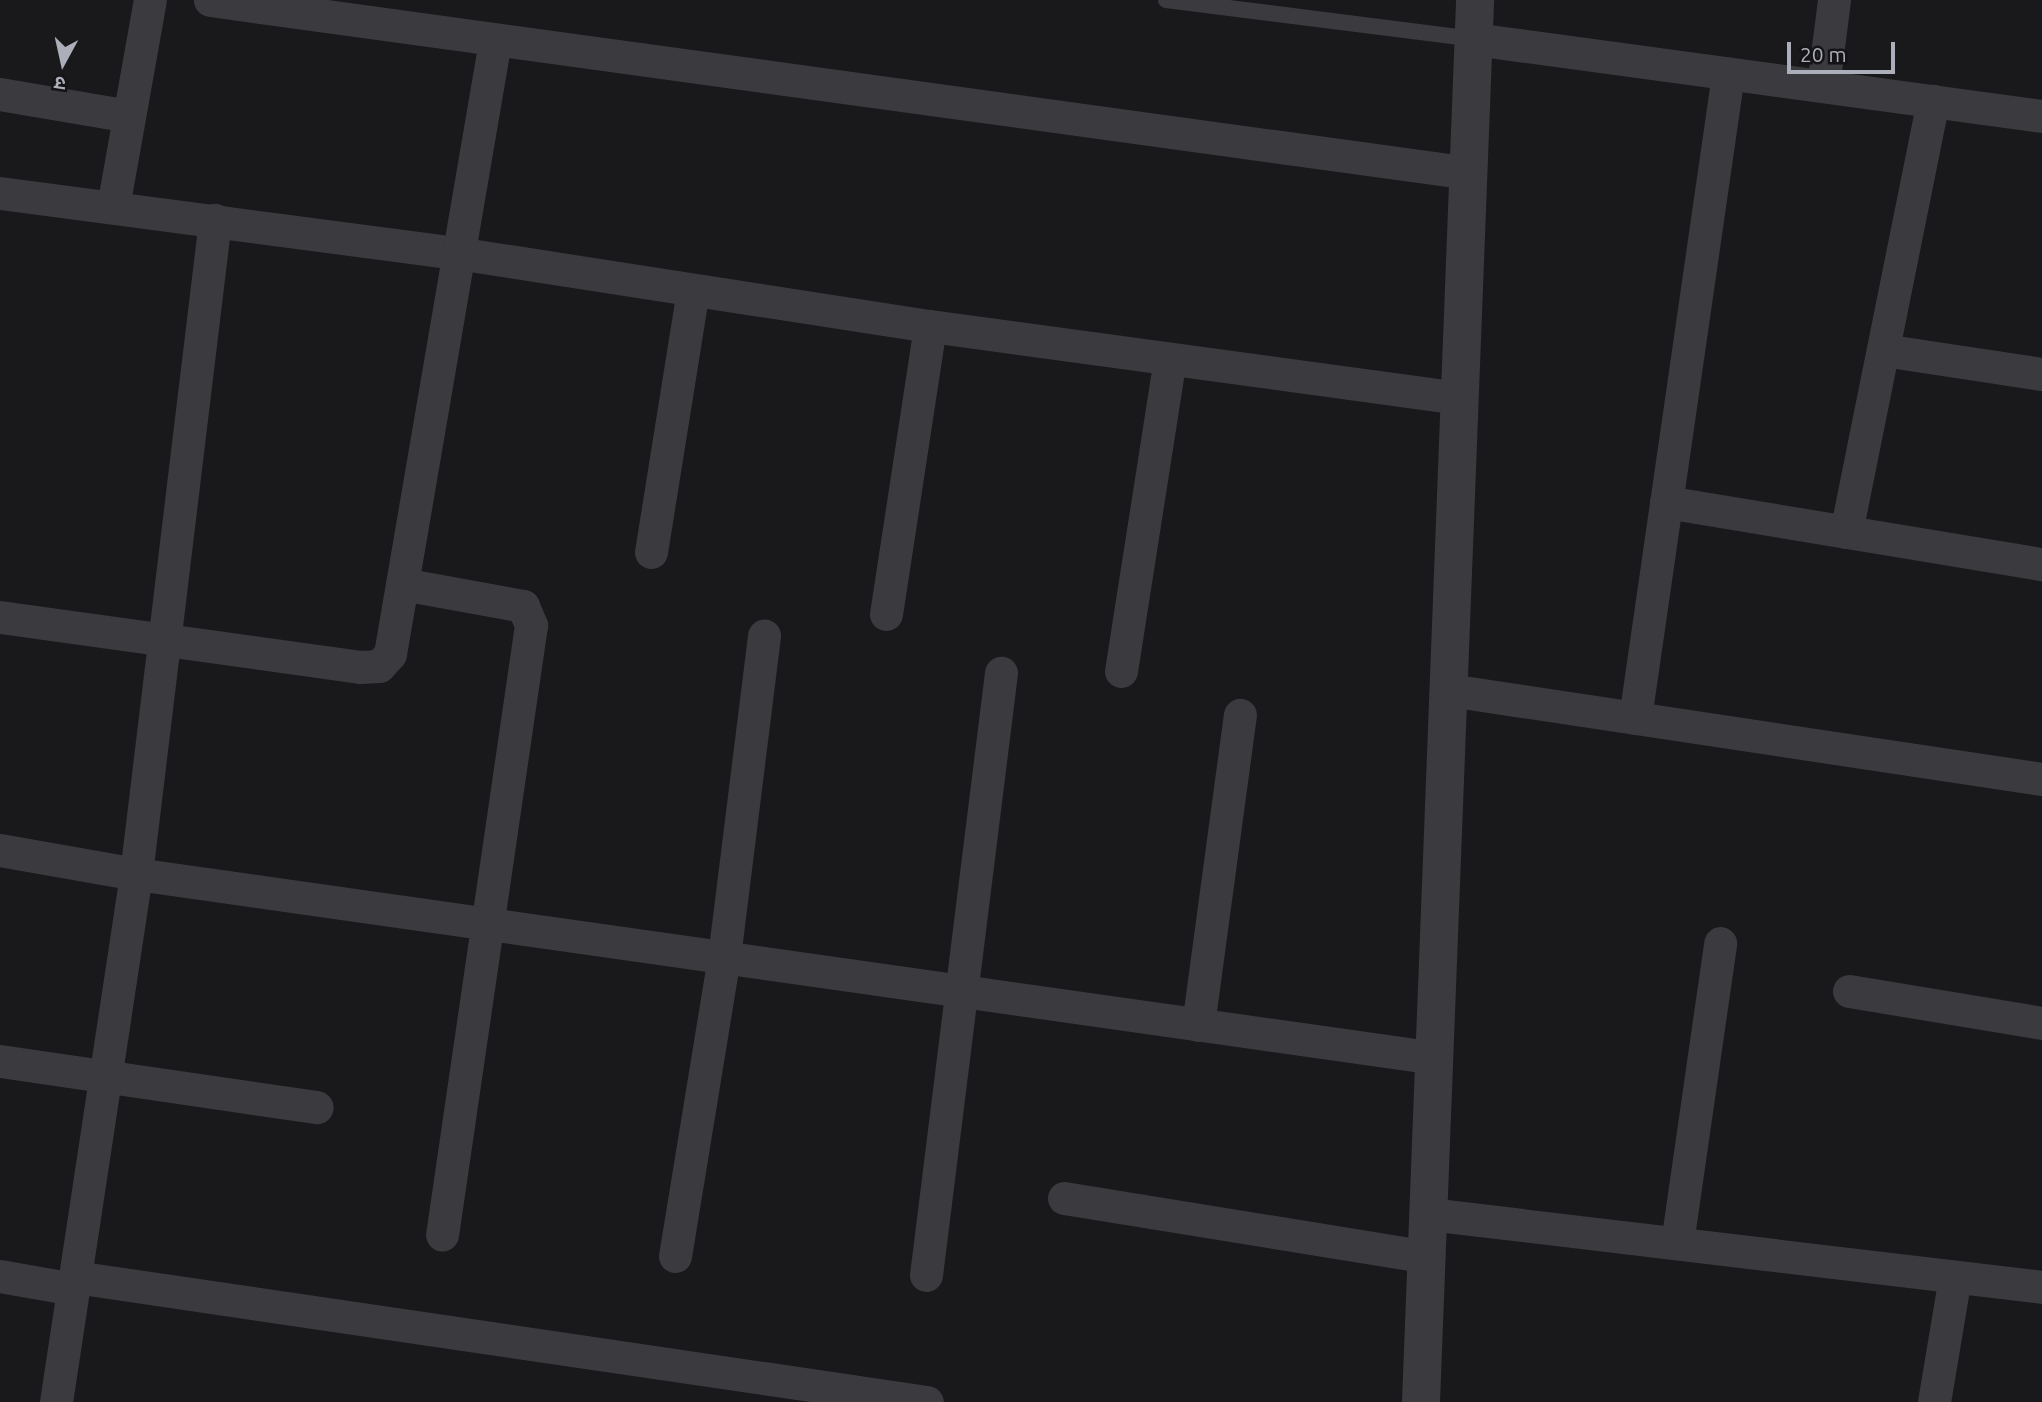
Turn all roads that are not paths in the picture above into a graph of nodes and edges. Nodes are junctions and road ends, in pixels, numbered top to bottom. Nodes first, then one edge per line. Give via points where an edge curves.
1 (150, 0) edge
2 (1166, 0) edge
3 (1475, 0) edge
4 (1834, 0) edge
5 (232, 2) edge
6 (1474, 39) junction
7 (495, 41) junction
8 (1728, 74) junction
9 (1823, 86) junction
10 (0, 94) edge
11 (1933, 101) junction
12 (129, 116) junction
13 (2042, 116) edge
14 (1469, 173) junction
15 (0, 192) edge
16 (113, 207) junction
17 (215, 220) junction
18 (457, 253) junction
19 (692, 290) junction
20 (930, 326) junction
21 (1883, 350) junction
22 (1170, 359) junction
23 (2042, 374) edge
24 (1460, 398) junction
25 (1666, 502) junction
26 (1846, 532) junction
27 (651, 552) dead end
28 (2042, 564) edge
29 (402, 584) junction
30 (886, 614) dead end
31 (0, 617) edge
32 (764, 635) dead end
33 (165, 640) junction
34 (1121, 671) dead end
35 (1001, 673) dead end
36 (1449, 690) junction
37 (1240, 715) dead end
38 (1635, 718) junction
39 (2042, 779) edge
40 (0, 850) edge
41 (136, 874) junction
42 (488, 924) junction
43 (1720, 943) dead end
44 (724, 957) junction
45 (963, 991) junction
46 (1849, 991) dead end
47 (2042, 1024) edge
48 (1198, 1025) junction
49 (1435, 1058) junction
50 (0, 1061) edge
51 (106, 1076) junction
52 (317, 1107) dead end
53 (1064, 1198) dead end
54 (1429, 1214) junction
55 (442, 1235) dead end
56 (1677, 1243) junction
57 (675, 1256) dead end
58 (1428, 1257) junction
59 (926, 1275) dead end
60 (0, 1276) edge
61 (1955, 1277) junction
62 (75, 1283) junction
63 (2042, 1287) edge
64 (57, 1402) edge
65 (928, 1402) edge
66 (1421, 1402) edge
67 (1934, 1402) edge

1 - 12 street
2 - 6 lane
3 - 6 street
4 - 9 street
5 - 7 street
6 - 8 street
6 - 14 street
7 - 14 street
7 - 18 street
8 - 9 street
8 - 25 street
9 - 11 street
10 - 12 street
11 - 13 street
11 - 21 street
12 - 16 street
14 - 24 street
15 - 16 street
16 - 17 street
17 - 18 street
17 - 33 street
18 - 19 street
18 - 29 street
19 - 20 street
19 - 27 street
20 - 22 street
20 - 30 street
21 - 23 street
21 - 26 street
22 - 24 street
22 - 34 street
24 - 36 street
25 - 26 street
25 - 38 street
26 - 28 street
29 - 33 street via 390,654 379,666
29 - 42 street via 523,606 529,615
31 - 33 street
32 - 44 street
33 - 41 street
35 - 45 street
36 - 38 street
36 - 49 street
37 - 48 street
38 - 39 street
40 - 41 street
41 - 42 street
41 - 51 street
42 - 44 street
42 - 55 street
43 - 56 street
44 - 45 street
44 - 57 street
45 - 48 street
45 - 59 street
46 - 47 street
48 - 49 street
49 - 54 street
50 - 51 street
51 - 52 street
51 - 62 street
53 - 58 street
54 - 56 street
54 - 58 street
56 - 61 street
58 - 66 street
60 - 62 street
61 - 63 street
61 - 67 street
62 - 64 street
62 - 65 street

